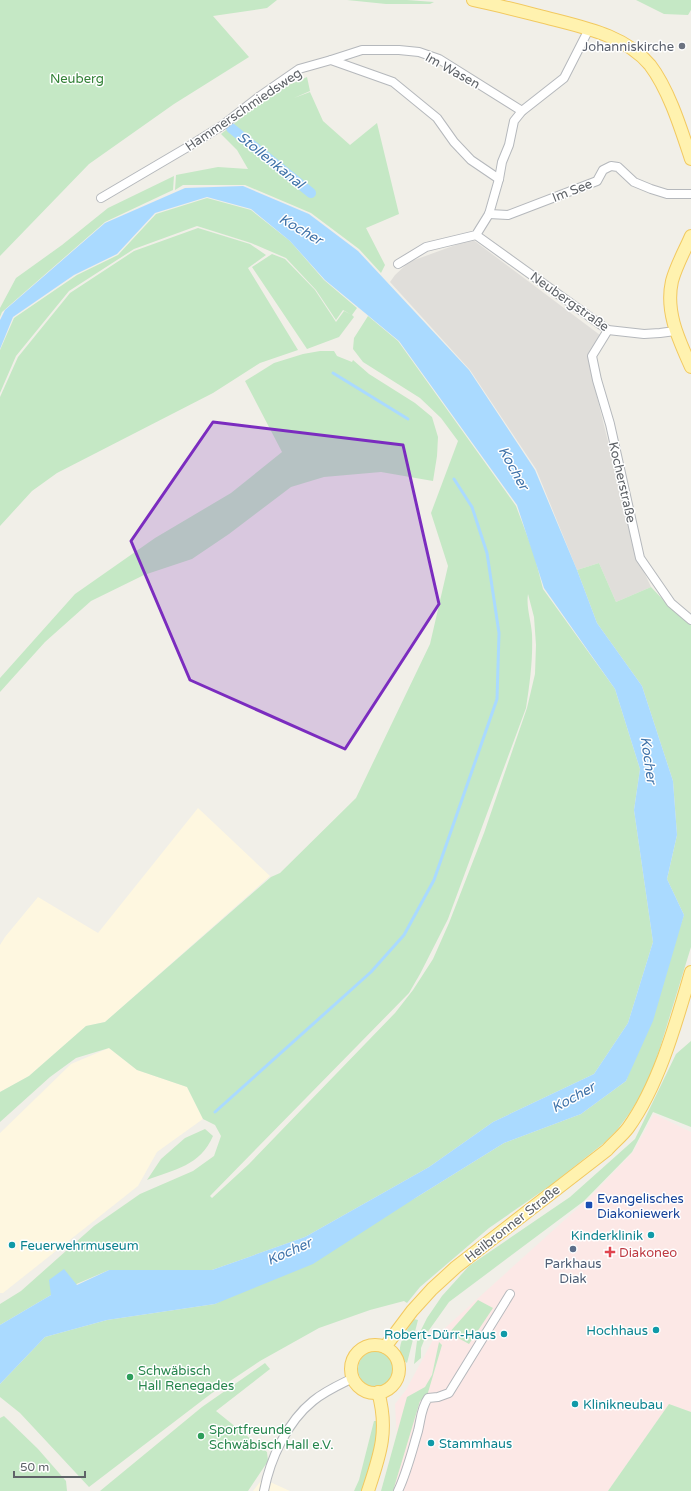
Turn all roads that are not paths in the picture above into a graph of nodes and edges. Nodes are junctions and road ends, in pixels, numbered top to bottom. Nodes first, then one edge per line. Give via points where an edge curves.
1 (473, 0) edge
2 (589, 29) junction
3 (331, 60) junction
4 (522, 111) junction
5 (691, 159) edge
6 (499, 180) junction
7 (691, 194) edge
8 (101, 198) dead end
9 (489, 214) junction
10 (476, 235) junction
11 (691, 236) edge
12 (686, 257) edge
13 (398, 264) dead end
14 (608, 330) junction
15 (675, 331) junction
16 (691, 367) edge
17 (691, 620) edge
18 (691, 972) edge
19 (510, 1294) dead end
20 (385, 1347) junction
21 (353, 1378) junction
22 (378, 1392) junction
23 (264, 1491) edge
24 (368, 1491) edge
25 (398, 1491) edge

1 - 2 main road
2 - 4 street via 564,78
2 - 5 main road via 620,41 641,55 650,66 668,99
3 - 4 street, Im Wasen via 362,50 419,52 438,59
3 - 6 street via 393,82 436,118 471,160
3 - 8 street, Hammerschmiedsweg via 299,69 223,125
4 - 6 street via 514,121
6 - 9 street
7 - 9 street, Im See via 667,194 651,189 634,182 618,167 610,166 603,170 597,181 508,216
9 - 10 street
10 - 13 street via 426,247
10 - 14 street, Neubergstraße
11 - 12 main road
12 - 15 main road via 675,274 671,288 671,310
14 - 15 street, Neubergstraße via 644,334
14 - 17 street, Kocherstraße via 592,356 640,558 671,603
15 - 16 main road
18 - 20 main road, Heilbronner Straße via 658,1072 628,1128 607,1150 456,1267 412,1311
19 - 25 street via 449,1393 428,1398 423,1405 410,1460
20 - 21 main road via 374,1345 362,1348 352,1361
20 - 22 main road via 397,1360 398,1374 387,1389
21 - 22 main road via 368,1392
21 - 23 street via 329,1390 296,1418 280,1444
22 - 24 main road via 384,1425 379,1456

